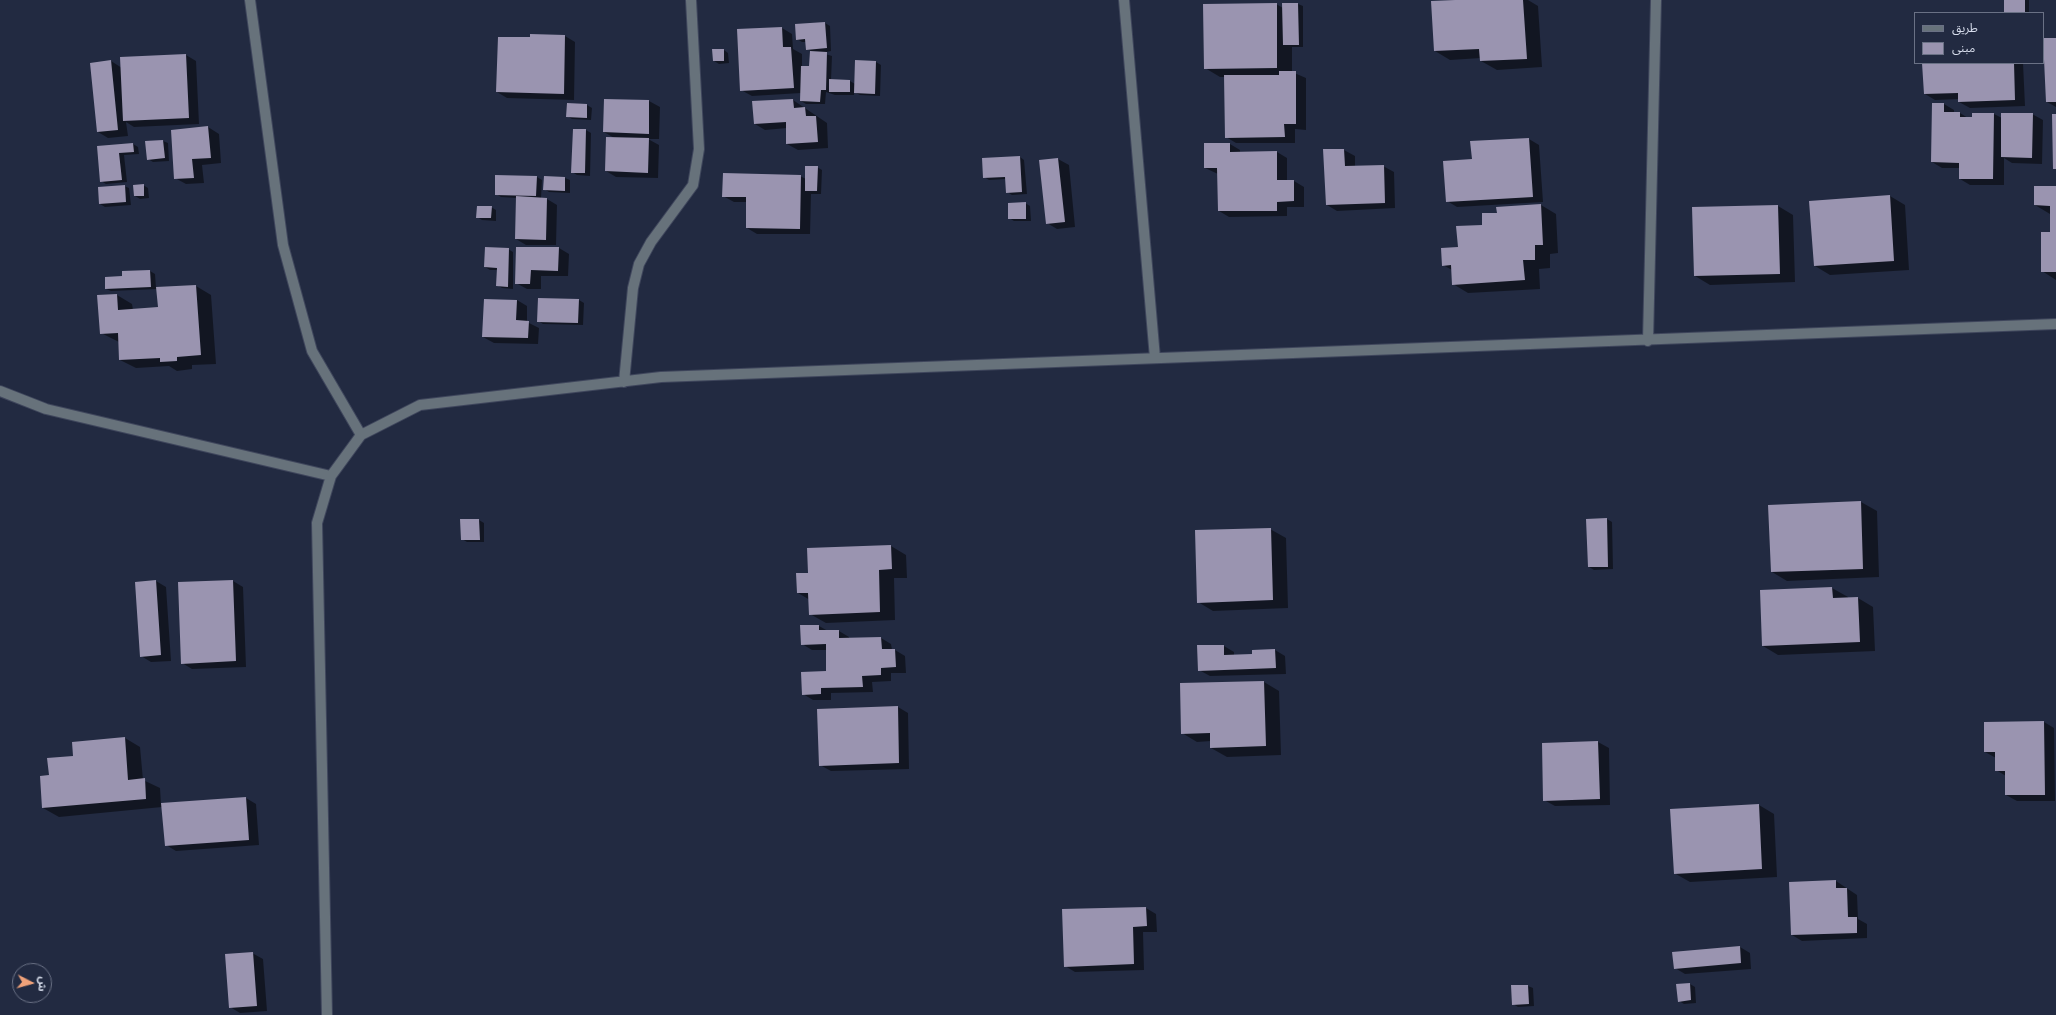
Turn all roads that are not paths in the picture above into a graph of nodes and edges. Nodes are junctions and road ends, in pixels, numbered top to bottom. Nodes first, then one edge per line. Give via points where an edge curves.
1 (250, 0) edge
2 (691, 0) edge
3 (1124, 0) edge
4 (1656, 0) edge
5 (2056, 324) edge
6 (1648, 341) junction
7 (1155, 358) junction
8 (624, 382) junction
9 (0, 391) edge
10 (361, 435) junction
11 (331, 476) junction
12 (327, 1015) edge

1 - 10 street via 283,245 312,351
2 - 8 street via 699,149 693,185 651,242 639,264 633,288
3 - 7 street
4 - 6 street
5 - 6 street
6 - 7 street
7 - 8 street via 661,377
8 - 10 street via 420,405
9 - 11 street via 46,410
10 - 11 street
11 - 12 street via 317,523

